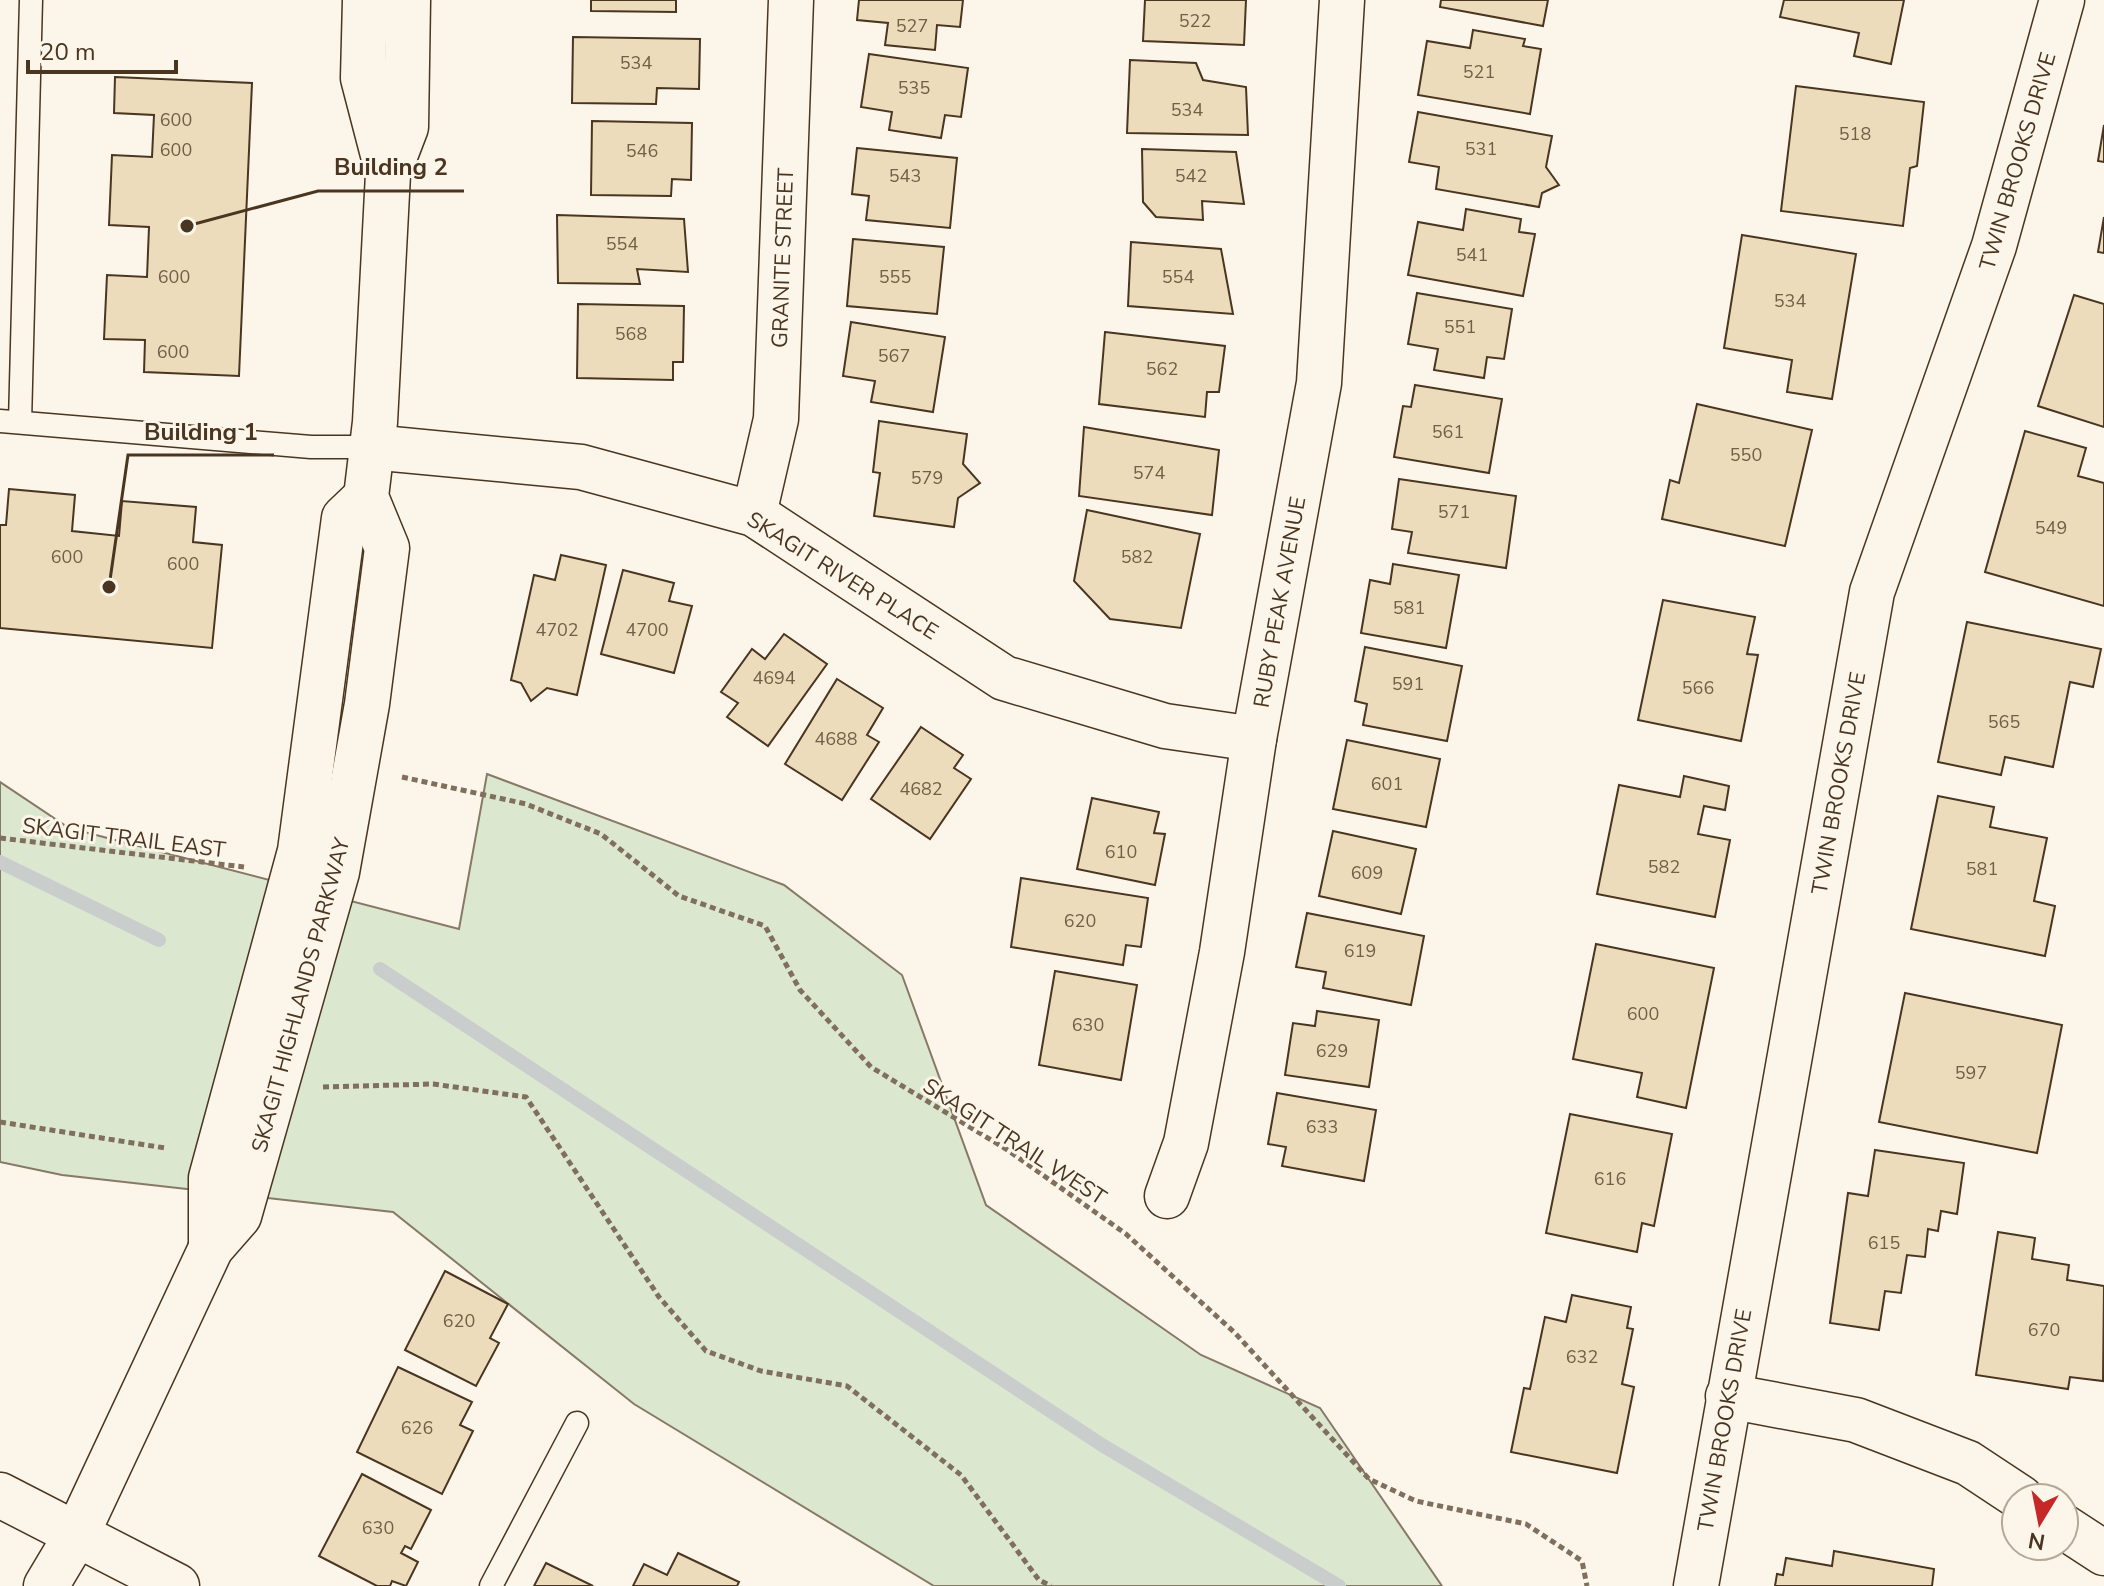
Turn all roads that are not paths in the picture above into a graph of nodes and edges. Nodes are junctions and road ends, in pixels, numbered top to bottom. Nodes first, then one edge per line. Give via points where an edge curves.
1 (31, 0) edge
2 (365, 0) edge
3 (408, 0) edge
4 (791, 0) edge
5 (1342, 0) edge
6 (2062, 0) edge
7 (388, 174) junction
8 (10, 422) edge
9 (371, 447) junction
10 (754, 514) junction
11 (1254, 739) junction
12 (1167, 1196) dead end
13 (1728, 1396) junction
14 (577, 1423) dead end
15 (2000, 1484) edge
16 (0, 1495) edge
17 (77, 1534) junction
18 (2080, 1537) edge
19 (2104, 1553) edge
20 (46, 1586) edge
21 (177, 1586) edge
22 (491, 1586) edge
23 (1696, 1586) edge

1 - 8 lane
2 - 7 street, SKAGIT HIGHLANDS PARKWAY via 363,78
3 - 7 street, SKAGIT HIGHLANDS PARKWAY via 406,127
4 - 10 street, GRANITE STREET via 776,419
5 - 11 street, RUBY PEAK AVENUE via 1319,383
6 - 13 street, TWIN BROOKS DRIVE via 1994,246 1872,592
7 - 9 street, SKAGIT HIGHLANDS PARKWAY
8 - 9 lane via 311,447
9 - 10 street, SKAGIT RIVER PLACE via 581,467
9 - 17 street, SKAGIT HIGHLANDS PARKWAY via 366,497 344,518 300,851 211,1178 211,1248
10 - 11 street, SKAGIT RIVER PLACE via 1004,678 1165,726
11 - 12 street, RUBY PEAK AVENUE via 1189,1129
13 - 15 street via 1856,1420 1968,1463
13 - 23 street, TWIN BROOKS DRIVE
14 - 22 lane
16 - 17 street
17 - 20 street, SKAGIT HIGHLANDS PARKWAY
17 - 21 street
18 - 19 street

